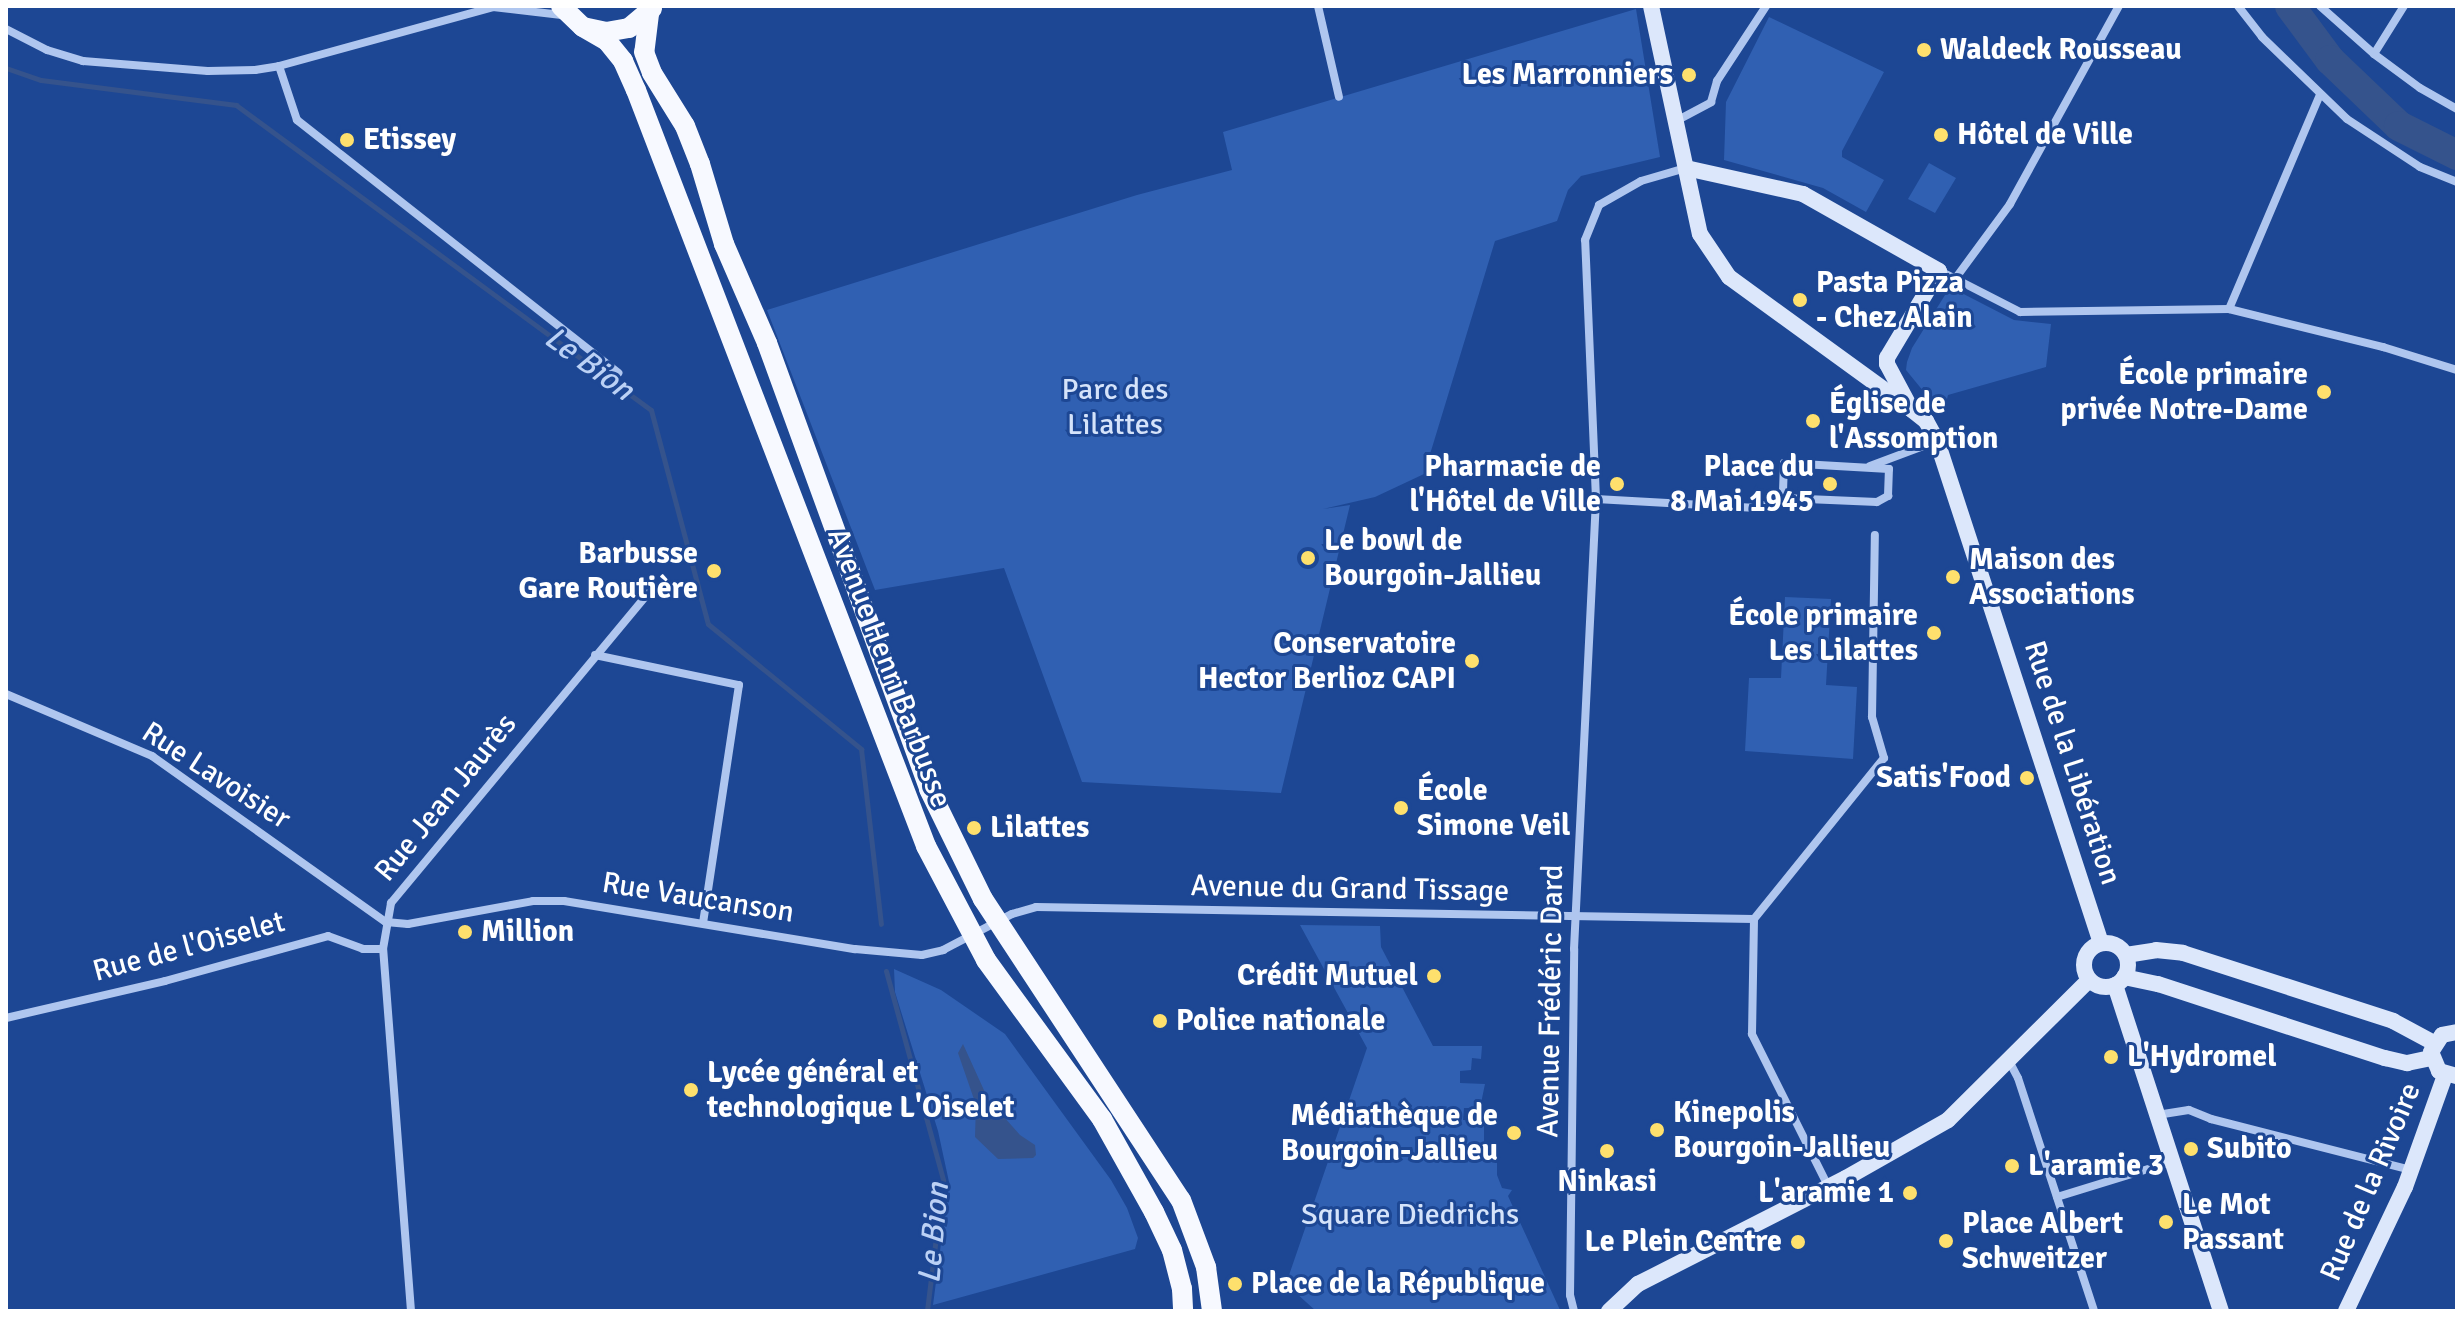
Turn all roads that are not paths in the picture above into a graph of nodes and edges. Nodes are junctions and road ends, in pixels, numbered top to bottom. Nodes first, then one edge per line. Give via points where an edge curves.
1 (494, 6) edge
2 (1318, 6) edge
3 (1651, 6) edge
4 (1766, 6) edge
5 (2119, 6) edge
6 (2238, 6) edge
7 (2320, 6) edge
8 (2404, 6) edge
9 (651, 10) edge
10 (571, 17) edge
11 (6, 29) edge
12 (2374, 54) junction
13 (279, 66) junction
14 (2320, 95) junction
15 (1339, 97) dead end
16 (2457, 109) edge
17 (1675, 121) junction
18 (1686, 168) junction
19 (2457, 182) edge
20 (1939, 271) junction
21 (1955, 279) junction
22 (2229, 309) junction
23 (1887, 364) junction
24 (1858, 370) junction
25 (2457, 370) edge
26 (618, 373) dead end
27 (1912, 410) junction
28 (1937, 441) junction
29 (1866, 467) junction
30 (1783, 498) junction
31 (1596, 499) junction
32 (1875, 535) dead end
33 (648, 593) dead end
34 (595, 655) junction
35 (6, 694) edge
36 (1575, 916) junction
37 (1754, 919) junction
38 (997, 921) junction
39 (386, 922) junction
40 (703, 922) junction
41 (973, 936) junction
42 (2101, 943) junction
43 (383, 949) junction
44 (2126, 955) junction
45 (2089, 980) junction
46 (2120, 981) junction
47 (6, 1018) edge
48 (2457, 1032) edge
49 (2432, 1051) junction
50 (2009, 1061) junction
51 (2451, 1076) edge
52 (2157, 1115) junction
53 (2171, 1162) junction
54 (2412, 1170) junction
55 (1828, 1186) junction
56 (2057, 1197) junction
57 (411, 1311) edge
58 (1183, 1311) edge
59 (1212, 1311) edge
60 (1574, 1311) edge
61 (1609, 1311) edge
62 (2094, 1311) edge
63 (2221, 1311) edge
64 (2346, 1311) edge

1 - 10 street
1 - 13 street
2 - 15 street
3 - 17 street, Rue de la Libération
4 - 17 street via 1717,81 1711,102
5 - 21 street via 2010,204
6 - 14 street
7 - 12 street
8 - 12 street
9 - 10 main road via 629,28 606,32
9 - 38 main road, Avenue Henri Barbusse via 644,52 695,151 724,244 767,343 929,789
10 - 41 main road, Avenue Henri Barbusse via 607,41 636,90 917,828
11 - 13 street via 83,61 208,71
12 - 16 street
13 - 26 street via 297,120
14 - 19 street via 2420,167
14 - 22 street
17 - 18 street, Rue de la Libération
18 - 20 street via 1803,194
18 - 24 street, Rue de la Libération via 1700,234 1729,277
18 - 31 street, Avenue Frédéric Dard via 1641,181 1599,205 1585,240
20 - 21 street
20 - 23 street
21 - 22 street via 2020,312
22 - 25 street
23 - 24 street
23 - 27 street
24 - 27 street, Rue de la Libération
27 - 28 street, Rue de la Libération
28 - 29 street
28 - 42 street, Rue de la Libération
29 - 30 street via 1784,463
29 - 30 street via 1889,469 1888,496 1877,502
30 - 31 street via 1757,508
31 - 36 street, Avenue Frédéric Dard
32 - 37 street via 1872,717 1884,758
33 - 34 street, Rue Jean Jaurès
34 - 39 street, Rue Jean Jaurès via 407,879
34 - 40 street via 739,685
35 - 39 street, Rue Lavoisier via 152,756
36 - 37 street, Avenue du Grand Tissage
36 - 38 street, Avenue du Grand Tissage via 1036,907
36 - 60 street, Avenue Frédéric Dard via 1570,1295
37 - 55 street via 1752,1034
38 - 41 street, Rue Vaucanson
38 - 59 main road, Avenue Henri Barbusse via 1181,1200 1206,1267
39 - 40 street, Rue Vaucanson via 408,924 533,901 564,901
39 - 43 street, Rue Jean Jaurès
40 - 41 street, Rue Vaucanson via 855,949 922,955
41 - 58 main road, Avenue Henri Barbusse via 1124,1158 1172,1250
42 - 44 street via 2116,945
42 - 45 street via 2092,947 2084,963
43 - 47 street, Rue de l'Oiselet via 363,949 328,936
43 - 57 street, Rue Jean Jaurès
44 - 46 street
44 - 49 street via 2183,953 2393,1021
45 - 46 street via 2106,987
45 - 50 street
46 - 49 street via 2158,984 2407,1063
46 - 52 street
48 - 49 street via 2442,1035
49 - 51 street
50 - 55 street via 1948,1120
50 - 56 street
51 - 54 street, Rue de la Rivoire
52 - 53 street
52 - 54 street via 2189,1110
53 - 56 street
53 - 63 street
54 - 64 street, Rue de la Rivoire
55 - 61 street via 1638,1284
56 - 62 street

